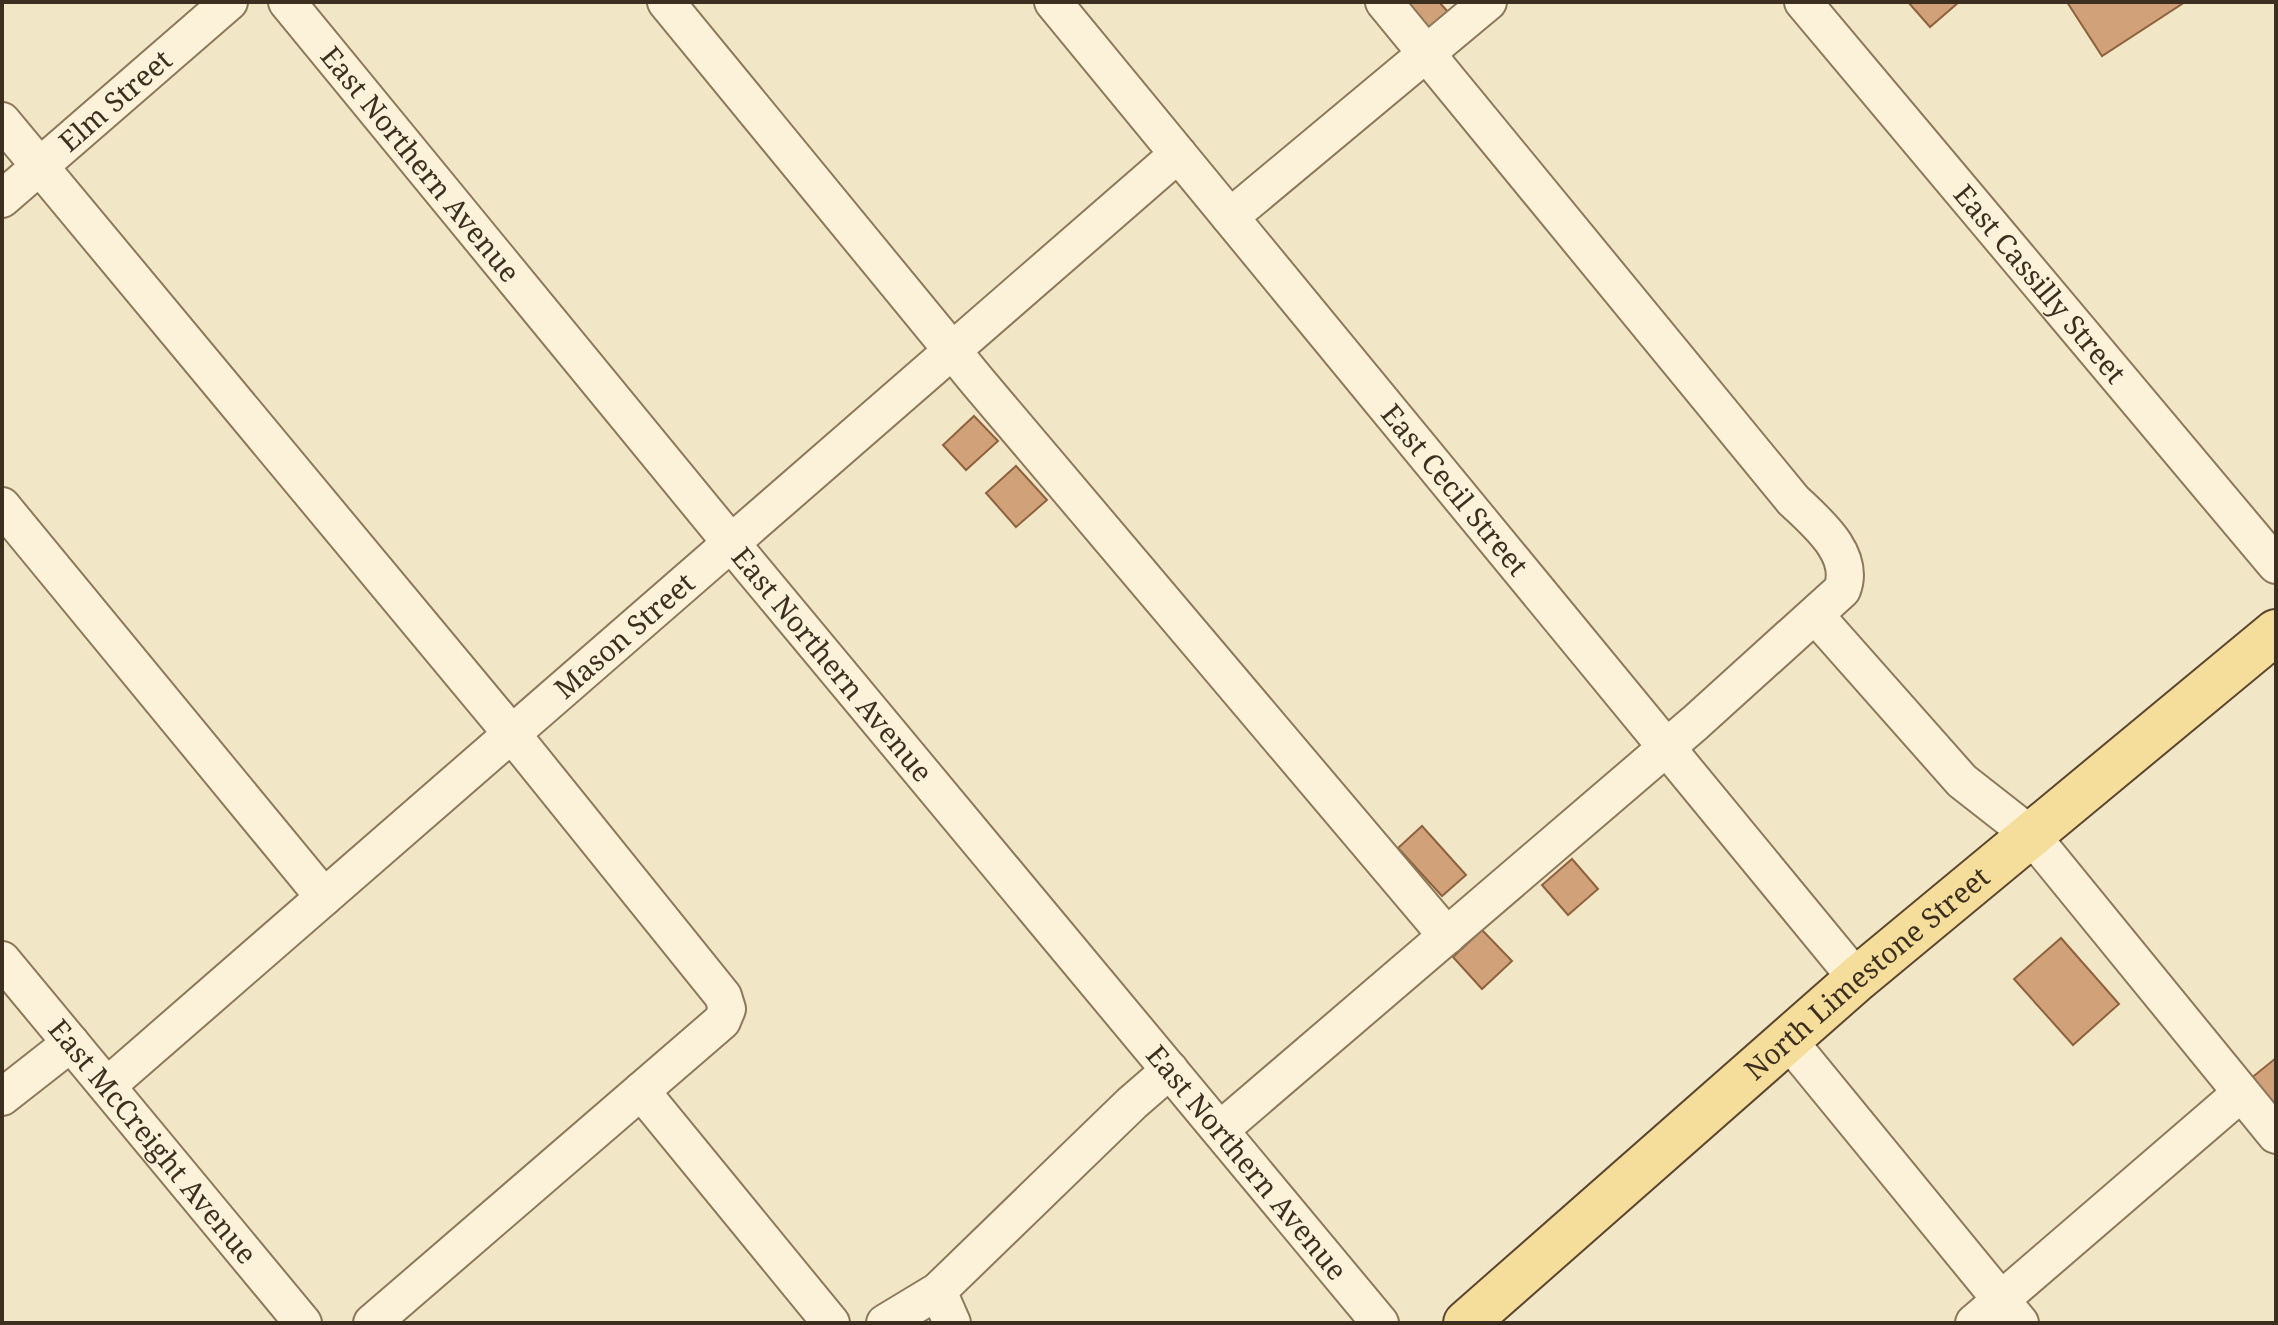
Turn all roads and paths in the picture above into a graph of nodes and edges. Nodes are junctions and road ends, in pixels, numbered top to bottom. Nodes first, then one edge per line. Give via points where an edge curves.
1 (229, 2) edge
2 (287, 2) edge
3 (666, 2) edge
4 (1053, 2) edge
5 (1384, 2) edge
6 (1488, 2) edge
7 (1803, 2) edge
8 (1425, 53) junction
9 (2, 121) edge
10 (1178, 154) junction
11 (40, 166) junction
12 (2, 199) edge
13 (1230, 217) junction
14 (954, 352) junction
15 (2, 506) edge
16 (731, 542) junction
17 (2276, 565) edge
18 (1815, 615) junction
19 (2276, 632) edge
20 (511, 733) junction
21 (1667, 747) junction
22 (2031, 835) junction
23 (324, 897) junction
24 (1447, 936) junction
25 (2, 960) edge
26 (1857, 979) junction
27 (1788, 1040) junction
28 (71, 1043) junction
29 (1170, 1070) junction
30 (107, 1086) junction
31 (641, 1091) junction
32 (2241, 1093) junction
33 (2, 1097) edge
34 (2274, 1129) edge
35 (1220, 1130) junction
36 (945, 1307) edge
37 (2010, 1311) edge
38 (303, 1323) edge
39 (372, 1323) edge
40 (831, 1323) edge
41 (885, 1323) edge
42 (1380, 1323) edge
43 (1466, 1323) edge
44 (1974, 1323) edge

1 - 11 street, Elm Street
2 - 16 street, East Northern Avenue
3 - 14 street
4 - 10 street, East Cecil Street
5 - 8 street
6 - 8 street
7 - 17 street, East Cassilly Street
8 - 13 street
8 - 18 street via 1793,500 1825,530 1841,557 1846,580
9 - 11 street
10 - 13 street, East Cecil Street
10 - 14 street, Mason Street
11 - 12 street, Elm Street
11 - 20 street
13 - 21 street, East Cecil Street
14 - 16 street, Mason Street
14 - 24 street
15 - 23 street
16 - 20 street, Mason Street
16 - 29 street, East Northern Avenue
18 - 21 street
18 - 22 street via 1962,781
19 - 22 main road, North Limestone Street
20 - 23 street, Mason Street
20 - 31 street via 723,996 727,1009 722,1021
21 - 24 street
21 - 26 street, East Cecil Street
22 - 26 main road, North Limestone Street
22 - 32 street
23 - 30 street, Mason Street
24 - 35 street
25 - 28 street, East McCreight Avenue
26 - 27 main road, North Limestone Street
27 - 37 street
27 - 43 main road, North Limestone Street
28 - 30 street, East McCreight Avenue
28 - 33 street
29 - 35 street, East Northern Avenue
29 - 36 street via 1132,1103
30 - 38 street, East McCreight Avenue
31 - 39 street
31 - 40 street
32 - 34 street
32 - 37 street
35 - 42 street, East Northern Avenue
36 - 41 street
37 - 44 street

